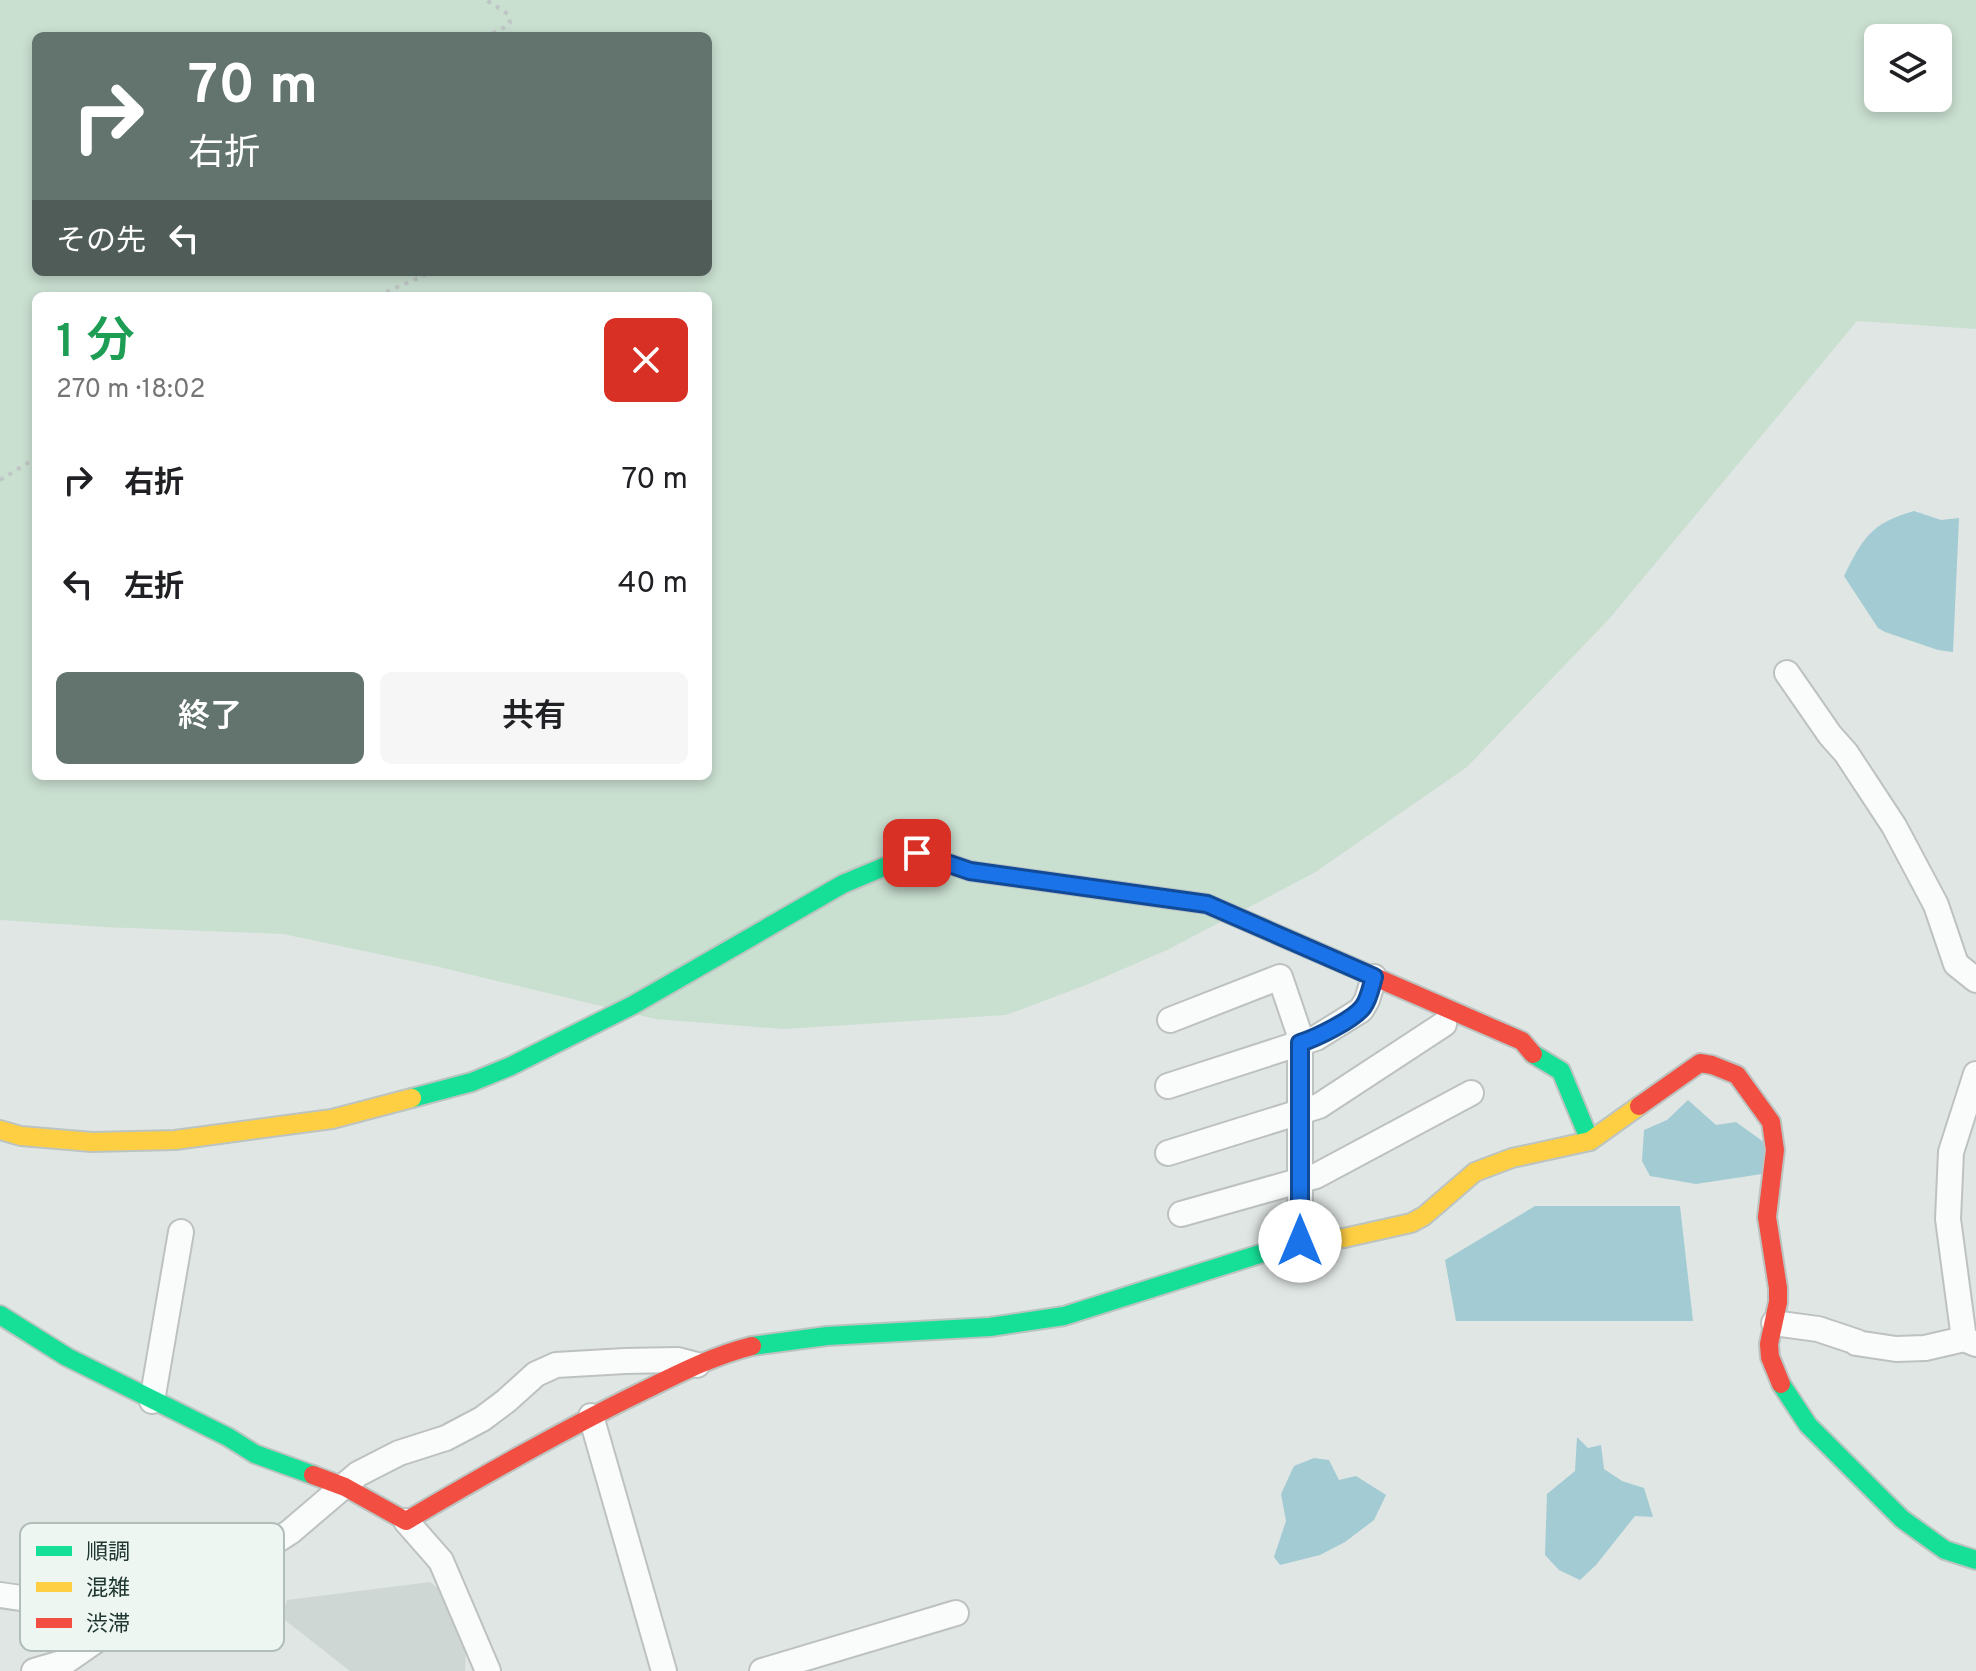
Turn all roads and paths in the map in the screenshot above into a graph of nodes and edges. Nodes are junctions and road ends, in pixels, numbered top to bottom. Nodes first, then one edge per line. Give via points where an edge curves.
1 (486, 0) edge
2 (496, 32) edge
3 (423, 276) edge
4 (386, 292) edge
5 (32, 460) edge
6 (0, 480) edge
7 (1787, 673) dead end
8 (1374, 977) junction
9 (1976, 980) edge
10 (1170, 1020) dead end
11 (1444, 1024) dead end
12 (1300, 1043) junction
13 (1976, 1074) edge
14 (1168, 1086) dead end
15 (1471, 1093) dead end
16 (1300, 1112) junction
17 (0, 1130) edge
18 (1590, 1141) junction
19 (1168, 1153) dead end
20 (1301, 1180) junction
21 (1181, 1214) dead end
22 (181, 1232) dead end
23 (1300, 1241) junction
24 (0, 1315) edge
25 (1774, 1323) junction
26 (1970, 1341) edge
27 (697, 1365) junction
28 (152, 1401) junction
29 (591, 1416) junction
30 (345, 1487) junction
31 (406, 1521) junction
32 (284, 1536) edge
33 (1976, 1560) edge
34 (0, 1595) edge
35 (20, 1598) edge
36 (956, 1613) dead end
37 (80, 1651) edge
38 (77, 1653) joint
39 (480, 1665) edge
40 (34, 1671) edge
41 (664, 1671) edge
42 (762, 1671) edge

1 - 2 path via 508,14 510,23
3 - 4 path
5 - 6 path
7 - 9 street via 1894,826 1936,905 1956,964
8 - 12 street via 1361,1010
8 - 17 street via 1207,904 970,871 917,853 843,884 633,1005 472,1082 332,1119 175,1140 92,1142
8 - 18 street via 1522,1041 1561,1071
10 - 12 street via 1280,977
11 - 16 street via 1319,1106
12 - 14 street
12 - 16 street
13 - 26 street via 1951,1152 1948,1219
15 - 20 street
16 - 19 street
16 - 20 street
18 - 23 street via 1475,1172 1411,1223 1344,1238
18 - 25 street via 1700,1063 1737,1075 1774,1134 1767,1217 1778,1288
20 - 21 street
20 - 23 street
22 - 28 street
23 - 27 street via 1064,1316 990,1327 762,1344
24 - 28 street
25 - 26 street via 1896,1349
25 - 33 street via 1770,1357 1808,1425 1902,1519 1945,1550
27 - 29 street
27 - 30 street via 678,1360 556,1365 536,1374 482,1419 399,1453 358,1474
28 - 30 street via 255,1454
29 - 31 street
29 - 41 street
30 - 31 street
30 - 32 street
31 - 39 street via 441,1561
34 - 35 street
36 - 42 street
37 - 38 street
38 - 40 street

